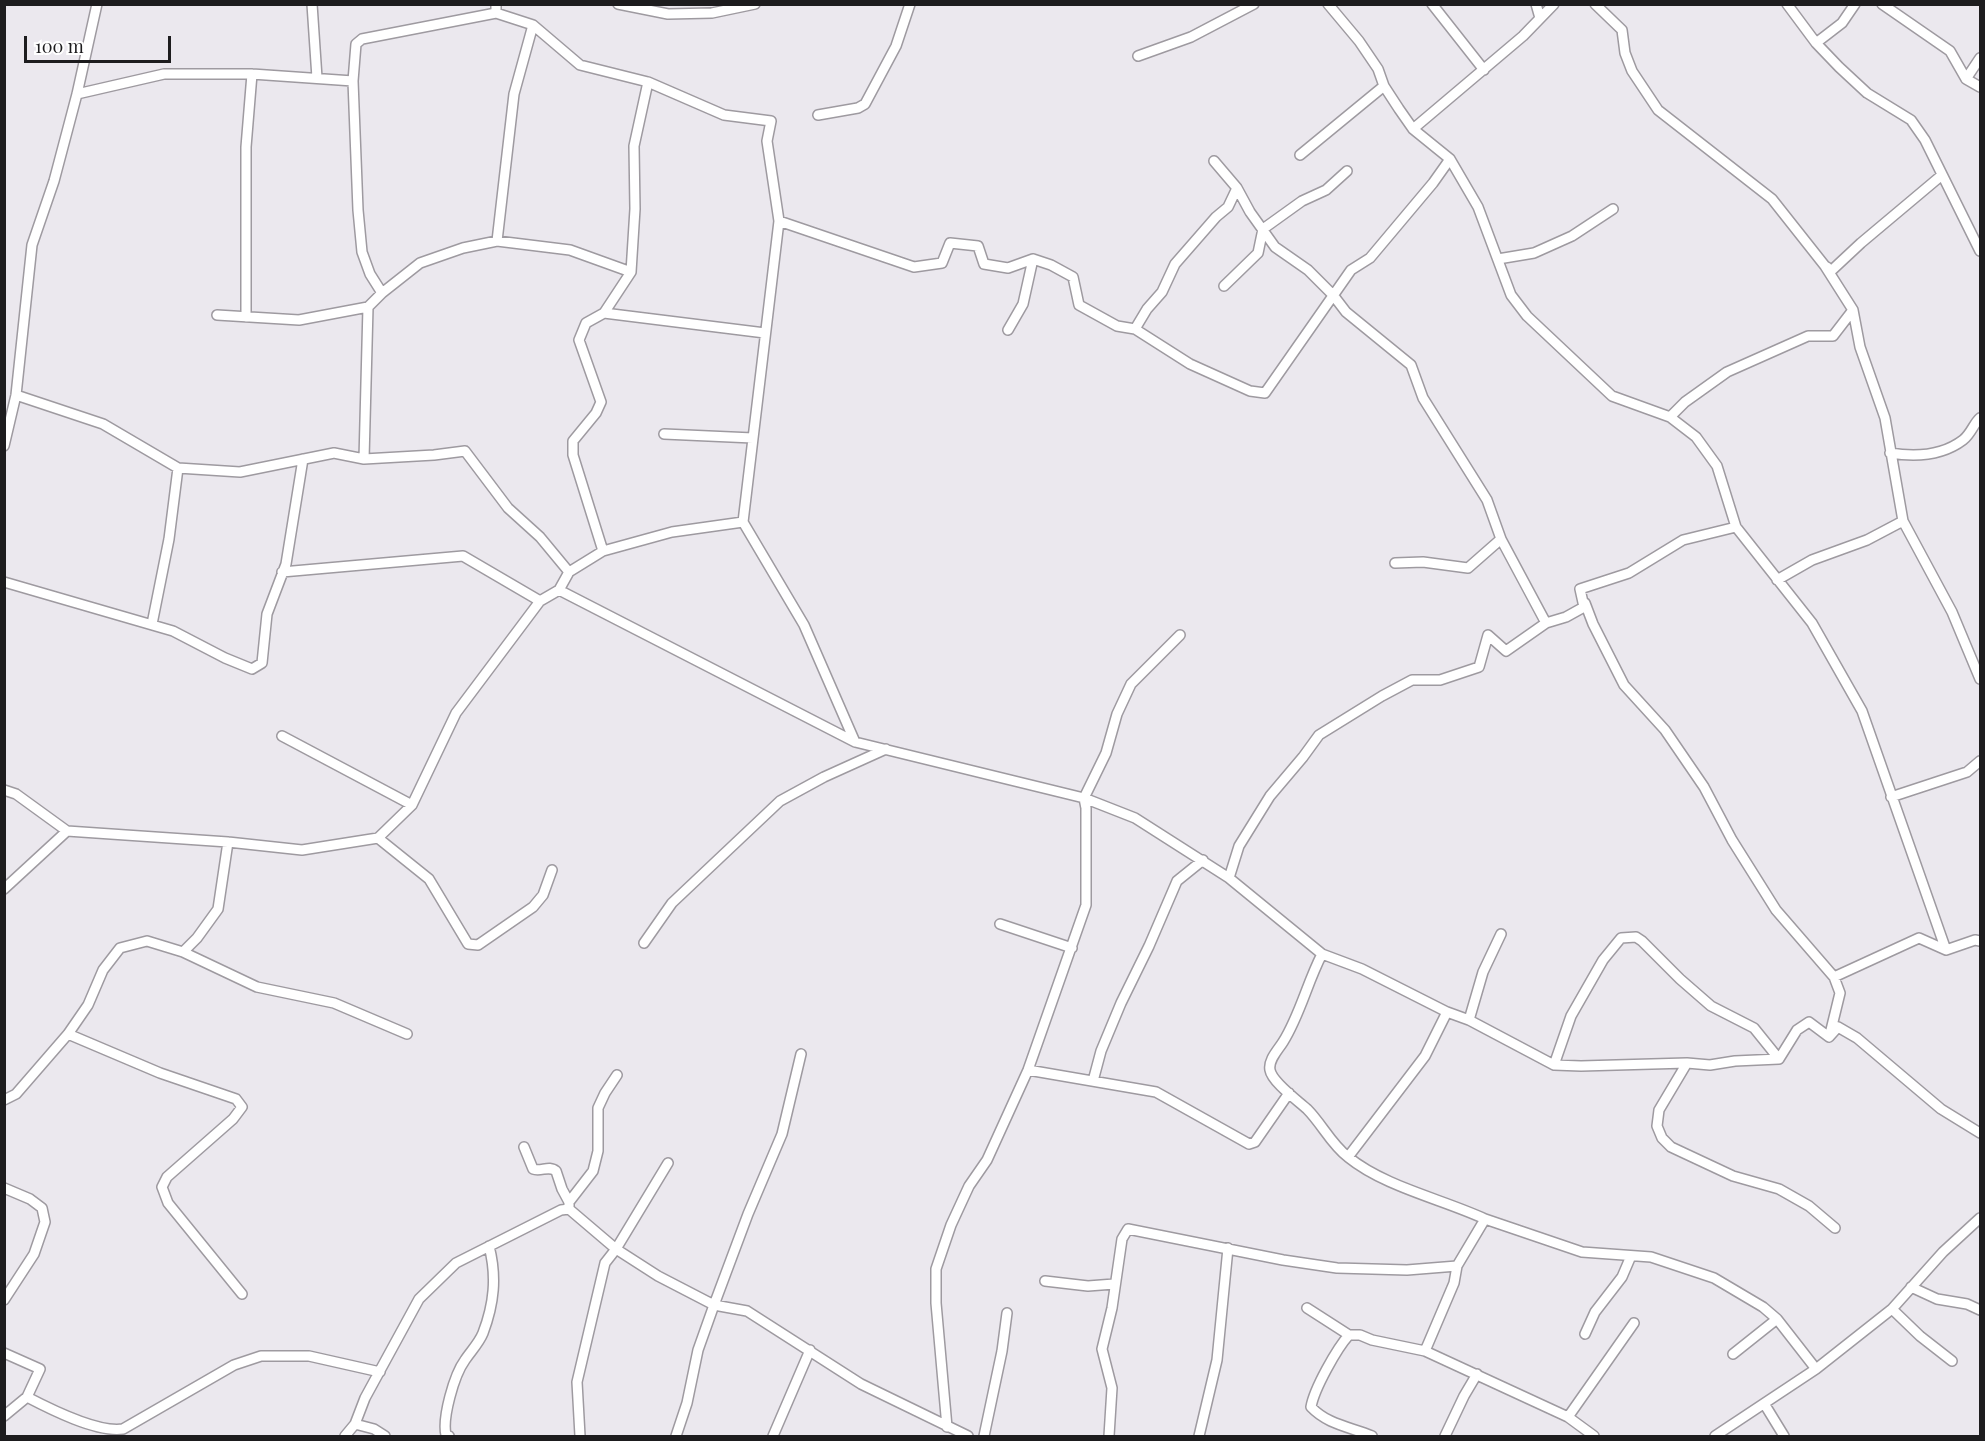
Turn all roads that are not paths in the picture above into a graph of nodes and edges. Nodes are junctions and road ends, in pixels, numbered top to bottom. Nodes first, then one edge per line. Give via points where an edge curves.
1 (97, 4) edge
2 (312, 4) edge
3 (618, 4) edge
4 (755, 4) edge
5 (910, 4) edge
6 (1254, 4) edge
7 (1328, 4) edge
8 (1432, 4) edge
9 (1536, 4) edge
10 (1554, 4) edge
11 (1594, 4) edge
12 (1787, 4) edge
13 (1855, 4) edge
14 (1882, 4) edge
15 (496, 9) edge
16 (687, 9) edge
17 (1540, 18) junction
18 (533, 25) junction
19 (1816, 43) junction
20 (1138, 56) dead end
21 (1980, 58) edge
22 (1484, 70) junction
23 (252, 74) junction
24 (317, 78) junction
25 (1966, 79) junction
26 (353, 81) junction
27 (648, 82) junction
28 (1384, 86) junction
29 (1980, 87) edge
30 (77, 94) junction
31 (818, 115) dead end
32 (1413, 129) junction
33 (1299, 155) dead end
34 (1450, 159) junction
35 (1214, 160) dead end
36 (1347, 171) dead end
37 (1942, 175) junction
38 (1237, 188) junction
39 (1613, 209) dead end
40 (779, 221) junction
41 (1263, 229) junction
42 (497, 241) junction
43 (1980, 251) edge
44 (1033, 259) junction
45 (1497, 259) junction
46 (1825, 266) junction
47 (631, 272) junction
48 (1224, 286) dead end
49 (382, 293) junction
50 (1333, 295) junction
51 (368, 307) junction
52 (1853, 310) junction
53 (604, 313) junction
54 (217, 315) dead end
55 (246, 317) junction
56 (1135, 329) junction
57 (1008, 330) dead end
58 (765, 333) junction
59 (16, 395) junction
60 (1670, 417) junction
61 (1980, 418) edge
62 (664, 434) dead end
63 (753, 438) junction
64 (4, 446) edge
65 (1890, 453) junction
66 (303, 459) junction
67 (364, 459) junction
68 (178, 468) junction
69 (1903, 520) junction
70 (743, 522) junction
71 (1736, 526) junction
72 (1501, 539) junction
73 (603, 551) junction
74 (1395, 563) dead end
75 (282, 572) junction
76 (569, 572) junction
77 (1777, 580) junction
78 (4, 582) edge
79 (1580, 589) junction
80 (558, 590) junction
81 (540, 601) junction
82 (1546, 622) junction
83 (152, 624) junction
84 (1179, 635) dead end
85 (1980, 679) edge
86 (282, 736) dead end
87 (855, 742) junction
88 (886, 749) junction
89 (1980, 761) edge
90 (4, 790) edge
91 (1891, 797) junction
92 (1084, 798) junction
93 (412, 805) junction
94 (68, 831) junction
95 (378, 838) junction
96 (228, 842) junction
97 (1203, 860) junction
98 (552, 870) dead end
99 (1229, 878) junction
100 (4, 889) edge
101 (1000, 924) dead end
102 (1501, 934) dead end
103 (1980, 941) edge
104 (644, 943) dead end
105 (1072, 948) junction
106 (1946, 950) junction
107 (183, 952) junction
108 (1322, 954) junction
109 (1834, 977) junction
110 (1447, 1012) junction
111 (1469, 1020) junction
112 (68, 1034) junction
113 (407, 1034) dead end
114 (1829, 1037) junction
115 (801, 1054) dead end
116 (1779, 1059) junction
117 (1687, 1063) junction
118 (1554, 1065) junction
119 (1028, 1070) junction
120 (617, 1075) dead end
121 (1093, 1081) junction
122 (1289, 1093) junction
123 (4, 1100) edge
124 (1980, 1133) edge
125 (524, 1147) dead end
126 (1348, 1157) junction
127 (669, 1163) dead end
128 (4, 1188) edge
129 (569, 1205) junction
130 (1980, 1218) edge
131 (1485, 1219) junction
132 (1835, 1228) dead end
133 (489, 1246) junction
134 (1228, 1248) junction
135 (616, 1249) junction
136 (1630, 1256) junction
137 (1457, 1266) junction
138 (1045, 1281) dead end
139 (1114, 1284) junction
140 (1911, 1287) junction
141 (242, 1294) dead end
142 (4, 1300) edge
143 (714, 1305) junction
144 (1307, 1308) dead end
145 (1892, 1309) junction
146 (1980, 1310) edge
147 (1007, 1313) dead end
148 (1777, 1319) junction
149 (1634, 1323) dead end
150 (1586, 1334) dead end
151 (1349, 1335) junction
152 (810, 1350) junction
153 (1425, 1351) junction
154 (4, 1353) edge
155 (1733, 1354) dead end
156 (1952, 1361) dead end
157 (1816, 1369) junction
158 (380, 1372) junction
159 (1477, 1374) junction
160 (27, 1397) junction
161 (1765, 1405) junction
162 (4, 1416) edge
163 (1568, 1417) junction
164 (355, 1424) junction
165 (947, 1427) junction
166 (447, 1436) edge
167 (345, 1437) edge
168 (385, 1437) edge
169 (580, 1437) edge
170 (676, 1437) edge
171 (773, 1437) edge
172 (968, 1437) edge
173 (984, 1437) edge
174 (1109, 1437) edge
175 (1199, 1437) edge
176 (1372, 1437) edge
177 (1445, 1437) edge
178 (1594, 1437) edge
179 (1715, 1437) edge
180 (1784, 1437) edge

1 - 30 street
2 - 24 street
3 - 16 street via 668,14
4 - 16 street via 712,13
5 - 31 street via 896,46 865,104
6 - 20 street via 1191,37
7 - 28 street via 1359,41 1378,69
8 - 22 street
9 - 17 street
10 - 17 street
11 - 46 street via 1622,30 1632,71 1658,110 1772,199
12 - 19 street
13 - 19 street via 1842,22
14 - 25 street via 1950,51
15 - 18 street
15 - 26 street via 362,39 356,44
17 - 22 street
18 - 27 street via 580,65
18 - 42 street via 514,94
19 - 37 street via 1867,93 1911,120
21 - 25 street
22 - 32 street
23 - 24 street
23 - 30 street via 164,74
23 - 55 street via 245,158
24 - 26 street
25 - 29 street
26 - 49 street via 362,252
27 - 40 street via 724,115 771,121 767,141
27 - 47 street via 634,146
28 - 32 street
28 - 33 street
30 - 59 street via 32,245
32 - 34 street
34 - 45 street via 1478,207
34 - 50 street via 1370,258 1351,270
35 - 38 street
36 - 41 street via 1326,190 1302,201
37 - 43 street
37 - 46 street via 1832,272
38 - 41 street
38 - 56 street via 1228,207 1175,264 1162,292
39 - 45 street via 1572,236 1534,253
40 - 44 street via 914,267 942,263 950,243 978,246 984,264 1008,268
40 - 58 street
41 - 48 street via 1258,253
41 - 50 street via 1275,247 1308,270
42 - 47 street via 570,250
42 - 49 street via 420,263
44 - 56 street via 1073,278 1079,305 1118,326
44 - 57 street via 1023,304
45 - 60 street via 1511,295 1527,316 1612,396
46 - 52 street
47 - 53 street
49 - 51 street
50 - 56 street via 1265,393 1250,391 1190,364
50 - 72 street via 1346,312 1410,365 1423,398 1486,500
51 - 55 street via 299,320
51 - 67 street
52 - 60 street via 1833,336 1808,336 1736,368 1685,402
52 - 65 street via 1860,347 1885,418
53 - 58 street
53 - 73 street via 586,323 579,340 601,402 573,441 573,455
54 - 55 street
58 - 63 street
59 - 64 street
59 - 68 street via 103,424
60 - 71 street via 1696,438 1717,466
61 - 65 street via 1963,440 1946,450 1913,457
62 - 63 street
63 - 70 street
65 - 69 street
66 - 67 street via 334,453
66 - 68 street via 240,472
66 - 75 street
67 - 76 street via 465,451 508,508 540,537
68 - 83 street
69 - 77 street via 1867,540 1812,560
69 - 85 street via 1952,612
70 - 73 street via 672,532
70 - 87 street via 804,625
71 - 77 street
71 - 79 street via 1683,540 1629,573
72 - 74 street via 1468,568
72 - 82 street
73 - 76 street
75 - 81 street via 463,556
75 - 83 street via 267,614 262,663 252,669
76 - 80 street
77 - 91 street via 1812,622 1853,693
78 - 83 street
79 - 82 street via 1584,607
79 - 109 street via 1624,685 1665,730 1704,787 1776,910
80 - 81 street
80 - 87 street
81 - 93 street via 456,713
82 - 99 street via 1506,651 1488,635 1479,667 1440,680 1412,680 1319,735 1270,796 1239,846
84 - 92 street via 1131,684 1106,753
86 - 93 street
87 - 88 street
88 - 92 street
88 - 104 street via 780,801 672,903
89 - 91 street via 1967,772
90 - 94 street via 16,794
91 - 106 street
92 - 97 street via 1135,818
92 - 105 street via 1086,905
93 - 95 street
94 - 96 street
94 - 100 street
95 - 96 street via 302,850
95 - 98 street via 429,879 468,944 478,945 533,907 543,895
96 - 107 street via 218,909
97 - 99 street
97 - 121 street via 1178,881 1121,1003
99 - 108 street
101 - 105 street
102 - 111 street via 1483,972
103 - 106 street
105 - 119 street
106 - 109 street via 1919,938
107 - 112 street via 147,941 120,948 103,970 88,1005
107 - 113 street via 257,987 334,1003
108 - 110 street via 1362,969
108 - 122 street via 1269,1068
109 - 114 street via 1840,993
110 - 111 street
110 - 126 street via 1425,1056
111 - 118 street
112 - 123 street via 16,1094
112 - 141 street via 160,1073 236,1099 242,1107 167,1177 162,1187 168,1203
114 - 116 street via 1809,1022 1797,1030
114 - 124 street via 1838,1027 1857,1038 1941,1109
115 - 143 street via 782,1134
116 - 117 street
116 - 118 street via 1754,1028 1711,1006 1633,936 1621,938 1603,960 1571,1016
117 - 118 street
117 - 132 street via 1659,1110 1657,1126 1662,1138 1671,1147 1733,1176 1779,1189 1809,1206
119 - 121 street
119 - 165 street via 987,1160 969,1186 936,1269
120 - 129 street via 598,1108 598,1151 593,1171
121 - 122 street via 1156,1092 1250,1144
122 - 126 street
125 - 129 street via 533,1169 556,1171
126 - 131 street via 1426,1197
127 - 135 street
128 - 142 street via 42,1208 45,1222 34,1254
129 - 133 street
129 - 135 street
130 - 140 street
131 - 136 street via 1582,1252
131 - 137 street
133 - 158 street via 456,1263 419,1299
133 - 166 street via 495,1268 489,1314 482,1335 457,1374 446,1420
134 - 137 street via 1337,1268 1407,1270
134 - 139 street via 1128,1229 1122,1239
134 - 175 street via 1217,1360
135 - 143 street
135 - 169 street via 602,1272 577,1382
136 - 148 street via 1651,1257 1714,1278 1763,1306
136 - 150 street via 1622,1277 1595,1312
137 - 153 street via 1454,1283
138 - 139 street via 1088,1286
139 - 174 street via 1102,1349 1112,1388
140 - 145 street
140 - 146 street via 1937,1299
143 - 152 street via 747,1311
143 - 170 street
144 - 151 street
145 - 156 street
145 - 157 street
147 - 173 street
148 - 155 street
148 - 157 street
149 - 163 street
151 - 153 street
151 - 176 street via 1341,1343 1311,1407 1329,1421
152 - 165 street via 861,1384
152 - 171 street
153 - 159 street
154 - 160 street via 40,1369
157 - 161 street
158 - 160 street via 309,1356 261,1356 234,1365 123,1429 114,1430 63,1415
158 - 164 street
159 - 163 street
159 - 177 street
160 - 162 street
161 - 179 street
161 - 180 street
163 - 178 street
164 - 167 street
164 - 168 street
165 - 172 street

